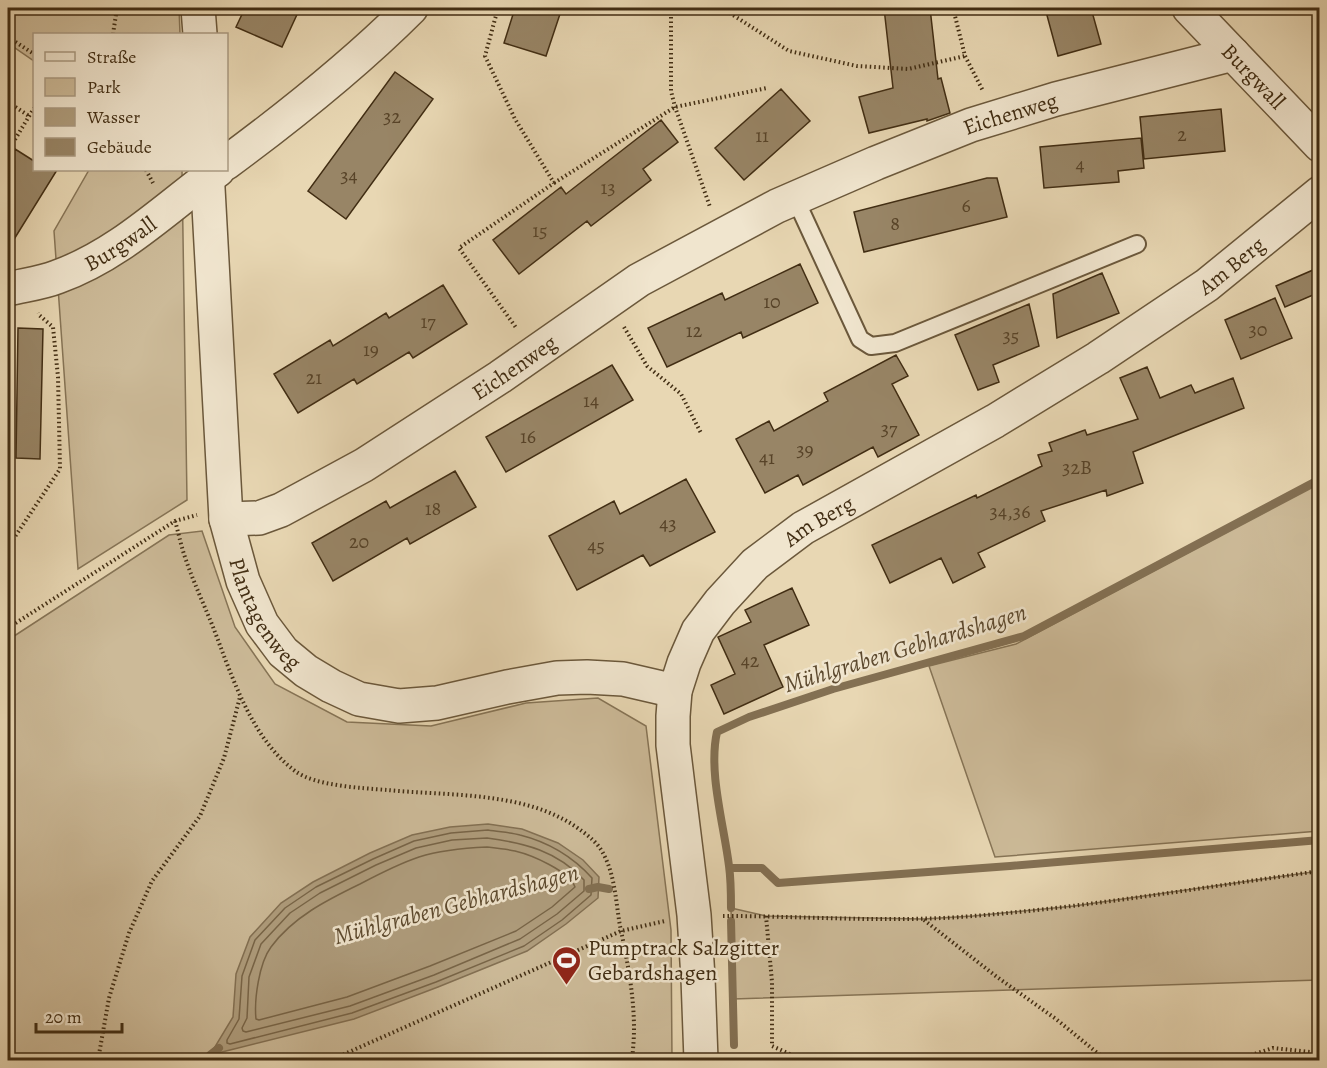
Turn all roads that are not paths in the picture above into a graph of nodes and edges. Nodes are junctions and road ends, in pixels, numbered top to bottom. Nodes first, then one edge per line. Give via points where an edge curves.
1 (198, 8) edge
2 (411, 8) edge
3 (1189, 8) edge
4 (200, 33) edge
5 (1233, 54) junction
6 (1320, 145) edge
7 (228, 161) edge
8 (214, 171) edge
9 (215, 171) edge
10 (1320, 193) edge
11 (795, 198) junction
12 (1137, 244) dead end
13 (20, 286) edge
14 (226, 519) junction
15 (675, 691) junction
16 (701, 1060) edge

1 - 4 street
2 - 7 street, Burgwall via 334,79
3 - 5 street, Burgwall
5 - 6 street, Burgwall
5 - 11 street, Eichenweg via 971,125
8 - 13 street, Burgwall via 100,258 56,278
9 - 14 street, Plantagenweg
10 - 15 street, Am Berg via 1207,285 1098,358 995,421 803,528 755,564 699,631
11 - 12 lane via 860,339 871,346 895,343
11 - 14 street, Eichenweg via 639,280 364,465 281,510 259,518
14 - 15 street, Plantagenweg via 243,581 262,624 283,652 306,671 359,699 399,706 437,703 556,678 587,677 623,679
15 - 16 street, Am Berg via 673,745 694,915

